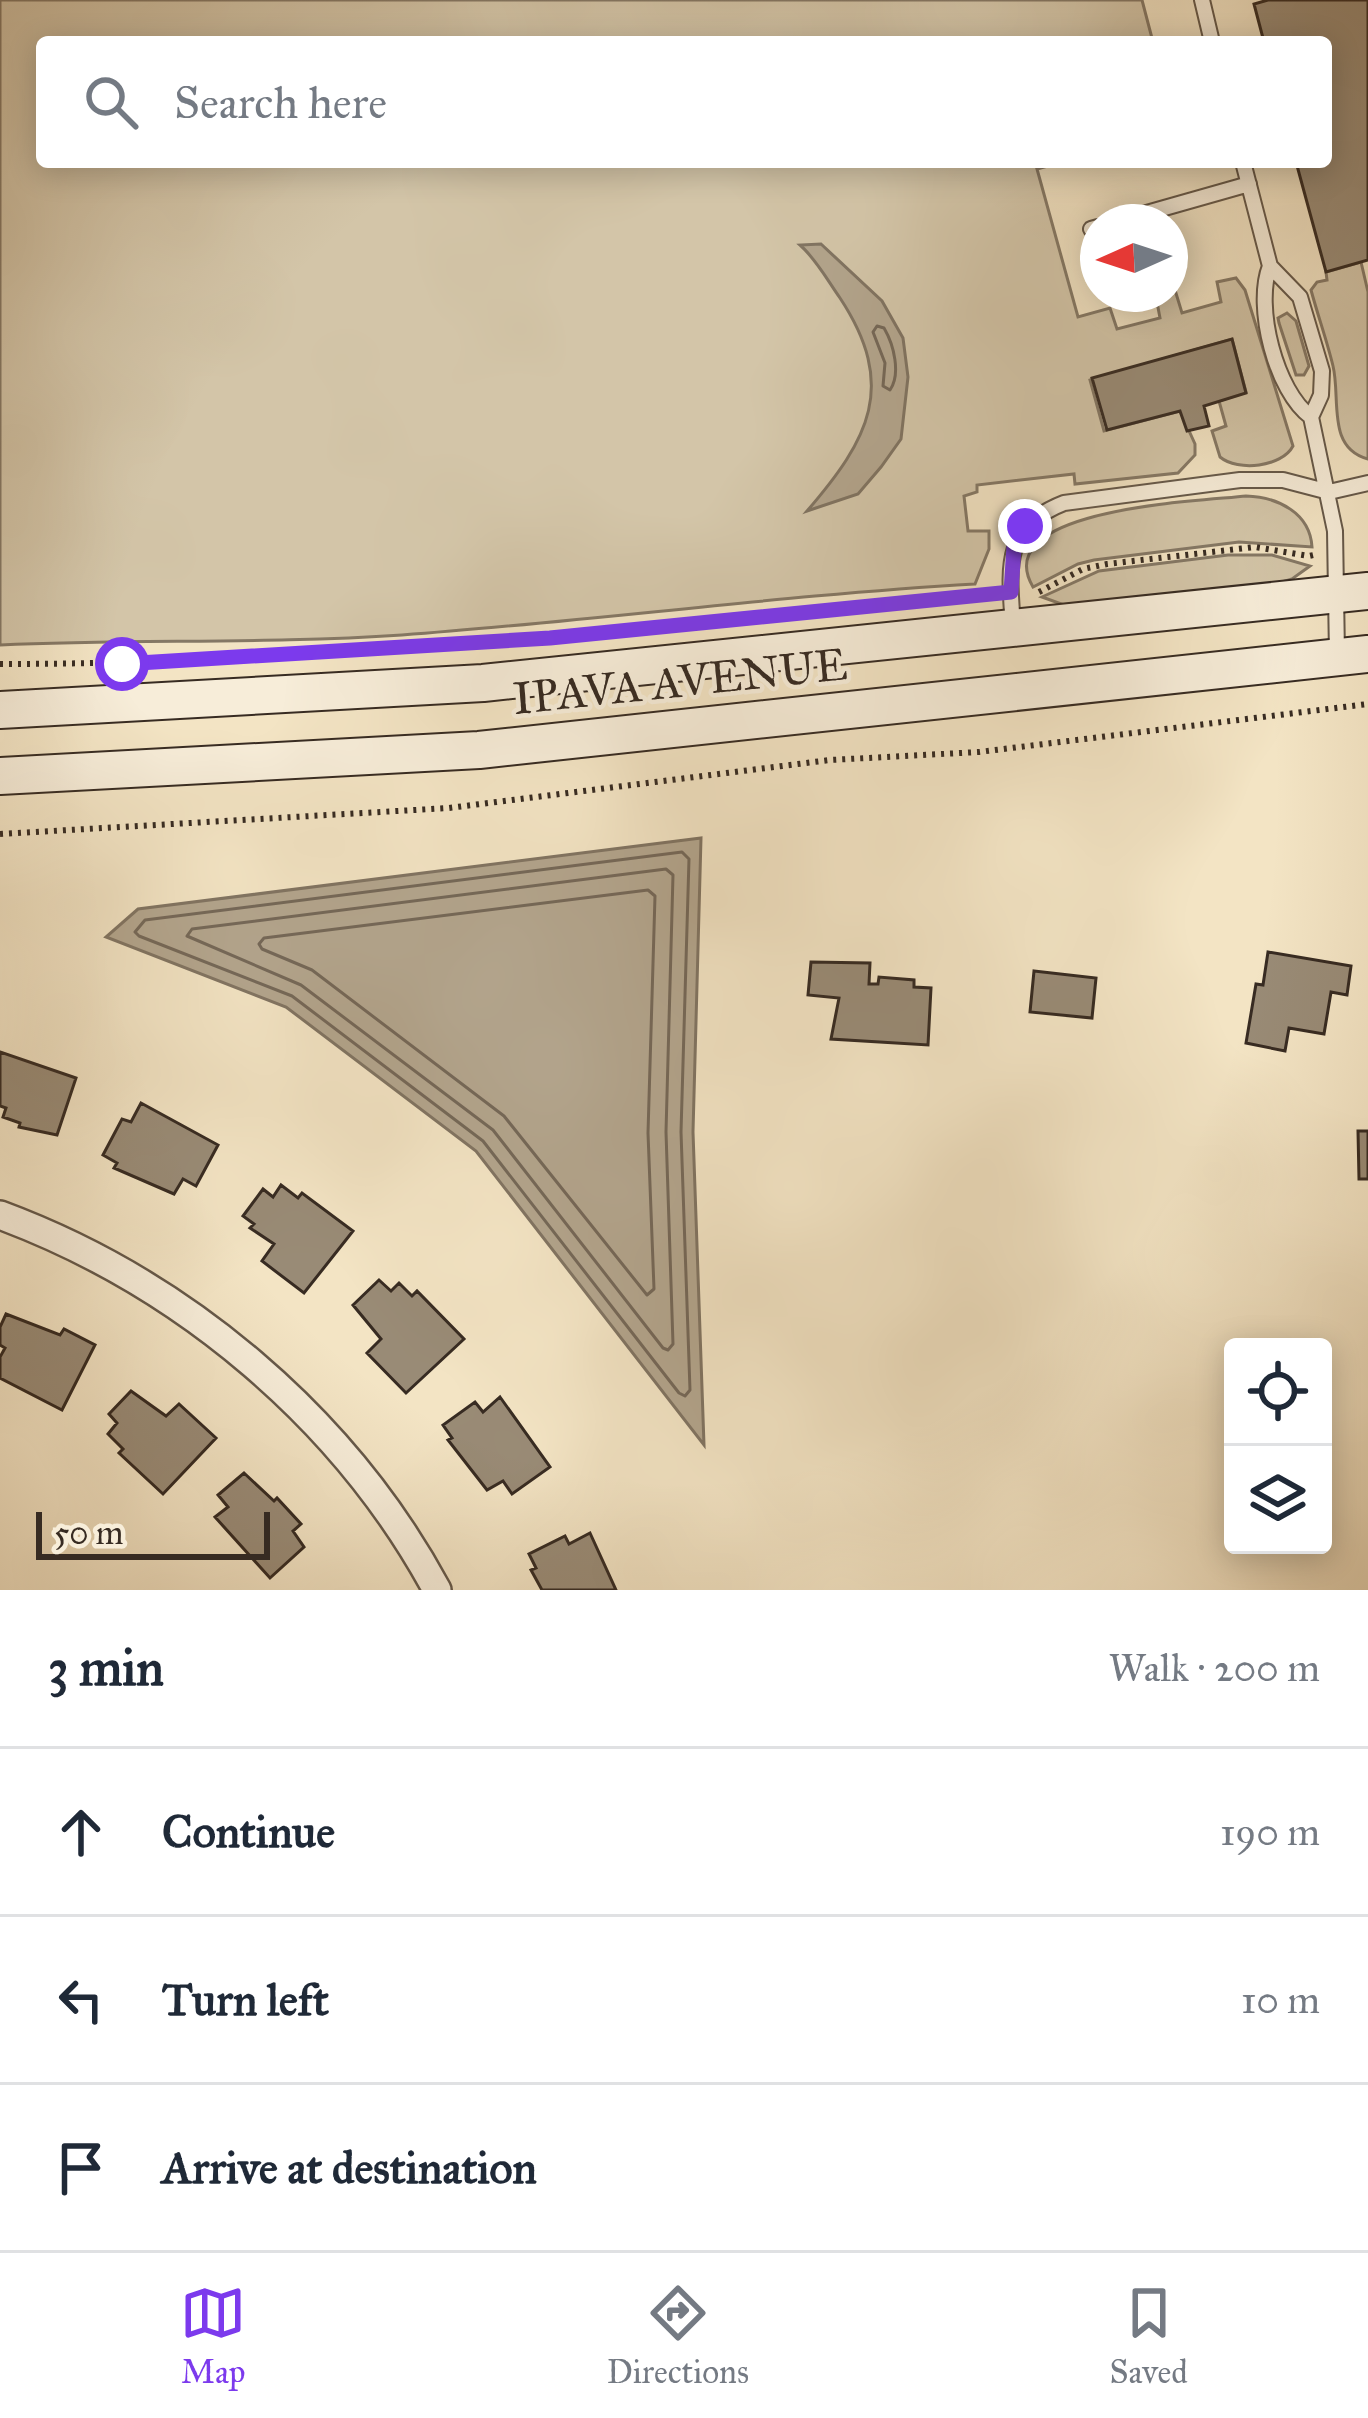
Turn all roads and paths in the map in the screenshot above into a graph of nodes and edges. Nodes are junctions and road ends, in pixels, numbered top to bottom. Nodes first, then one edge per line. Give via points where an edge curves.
1 (1202, 0) edge
2 (1211, 36) edge
3 (1245, 168) edge
4 (1249, 184) junction
5 (1178, 204) edge
6 (1270, 266) junction
7 (1311, 417) junction
8 (1368, 483) edge
9 (1329, 492) junction
10 (1336, 550) junction
11 (1011, 592) junction
12 (1353, 593) edge
13 (658, 628) dead end
14 (1013, 628) junction
15 (1352, 656) edge
16 (0, 664) edge
17 (1368, 704) edge
18 (0, 710) edge
19 (0, 776) edge
20 (0, 834) edge
21 (0, 1215) edge
22 (437, 1590) edge

1 - 2 lane
3 - 4 lane
4 - 5 lane
4 - 6 lane
6 - 7 lane via 1262,297 1271,338 1287,394
6 - 7 lane via 1300,297 1314,341 1322,383
7 - 9 lane
8 - 9 lane
9 - 10 lane
9 - 11 lane via 1268,478 1064,503 1018,537
10 - 11 path via 1309,556 1235,548 1107,564 1038,592
10 - 12 lane
11 - 14 lane
12 - 14 street, IPAVA AVENUE
12 - 15 lane
13 - 16 path via 374,651
14 - 18 street, IPAVA AVENUE via 483,683
15 - 19 street, IPAVA AVENUE via 479,750
17 - 20 path via 448,808
21 - 22 street via 94,1255 251,1362 370,1486

